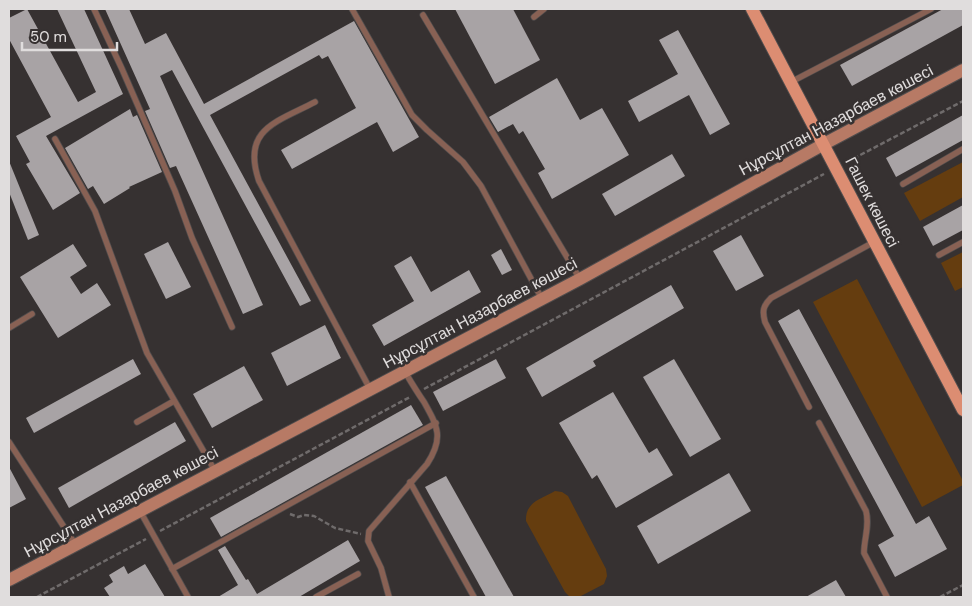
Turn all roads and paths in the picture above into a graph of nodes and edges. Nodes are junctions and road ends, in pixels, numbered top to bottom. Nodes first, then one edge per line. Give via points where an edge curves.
1 (94, 9) edge
2 (352, 9) edge
3 (544, 9) edge
4 (931, 9) edge
5 (755, 10) edge
6 (423, 15) dead end
7 (534, 18) dead end
8 (963, 70) edge
9 (791, 82) junction
10 (963, 101) edge
11 (315, 102) dead end
12 (55, 140) dead end
13 (824, 144) junction
14 (963, 150) edge
15 (836, 168) junction
16 (903, 184) dead end
17 (874, 242) junction
18 (963, 242) edge
19 (939, 255) dead end
20 (580, 279) junction
21 (542, 299) junction
22 (32, 314) dead end
23 (232, 327) dead end
24 (9, 328) edge
25 (405, 371) junction
26 (370, 389) junction
27 (418, 393) junction
28 (174, 401) junction
29 (809, 406) dead end
30 (963, 410) edge
31 (136, 422) dead end
32 (436, 423) junction
33 (819, 423) dead end
34 (9, 442) edge
35 (11, 451) edge
36 (215, 471) junction
37 (410, 482) junction
38 (284, 509) junction
39 (140, 510) junction
40 (153, 535) junction
41 (368, 535) junction
42 (76, 544) junction
43 (172, 569) junction
44 (358, 574) dead end
45 (9, 580) edge
46 (963, 585) edge
47 (38, 597) edge
48 (188, 597) edge
49 (316, 597) edge
50 (389, 597) edge
51 (474, 597) edge
52 (888, 597) edge
53 (940, 597) edge

1 - 23 lane
2 - 21 lane via 412,115 463,162 481,186
3 - 7 lane
4 - 9 lane
5 - 9 main road, Гашек көшесі
6 - 20 lane
8 - 13 main road, Нұрсұлтан Назарбаев көшесі
9 - 13 main road, Гашек көшесі
10 - 15 path
11 - 26 lane via 266,128 255,143 254,163 259,181
12 - 28 lane via 95,211 146,353
13 - 15 main road, Гашек көшесі
13 - 20 main road, Нұрсұлтан Назарбаев көшесі
14 - 16 lane
15 - 17 main road, Гашек көшесі
15 - 27 path
17 - 29 lane via 771,298 764,306 765,322
17 - 30 main road, Гашек көшесі
18 - 19 lane
20 - 21 main road, Нұрсұлтан Назарбаев көшесі
21 - 25 main road, Нұрсұлтан Назарбаев көшесі
22 - 24 lane
25 - 26 main road, Нұрсұлтан Назарбаев көшесі
25 - 27 lane
26 - 36 main road, Нұрсұлтан Назарбаев көшесі
27 - 32 lane
27 - 40 path
28 - 31 lane
28 - 36 lane
32 - 37 lane via 438,436 433,454
32 - 38 lane
33 - 52 lane via 866,511 869,519 864,553
34 - 35 lane
35 - 42 lane
36 - 39 main road, Нұрсұлтан Назарбаев көшесі
37 - 41 lane via 370,527
37 - 51 lane
38 - 41 path via 293,516 314,516 335,528
38 - 43 lane
39 - 40 lane
39 - 42 main road, Нұрсұлтан Назарбаев көшесі
40 - 43 lane
40 - 47 path
41 - 50 lane
42 - 45 main road, Нұрсұлтан Назарбаев көшесі
43 - 48 lane
44 - 49 lane
46 - 53 path

